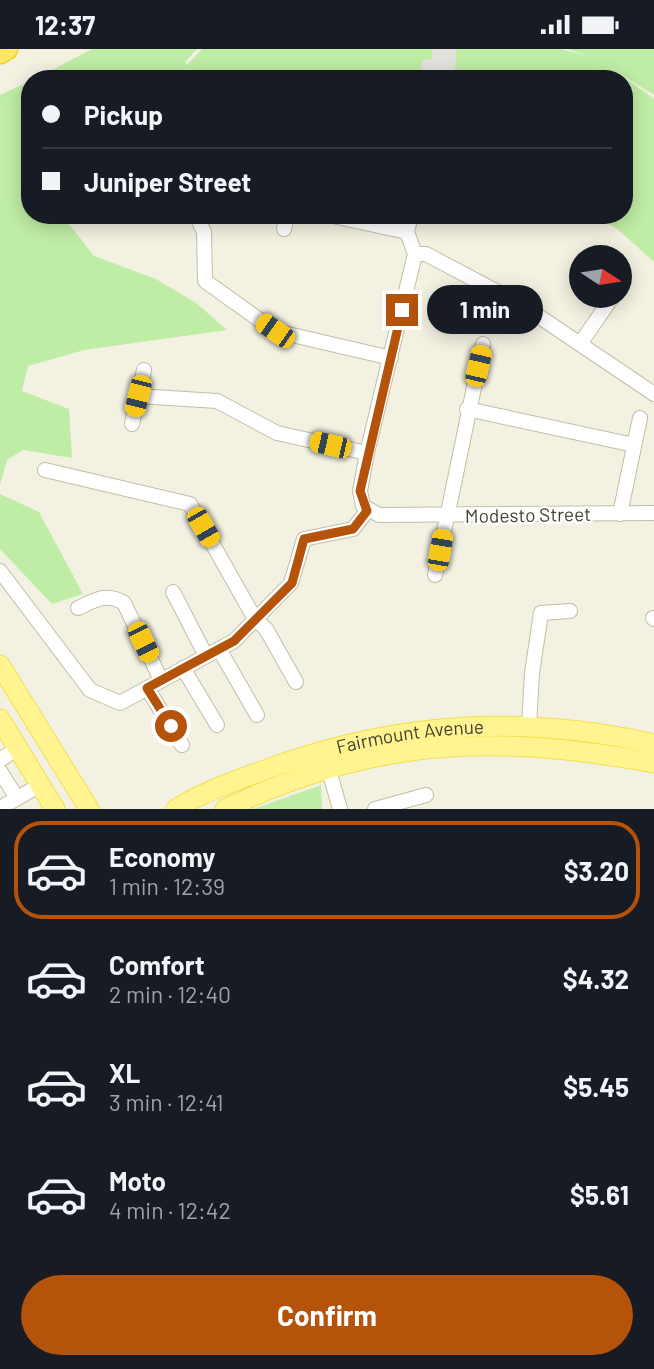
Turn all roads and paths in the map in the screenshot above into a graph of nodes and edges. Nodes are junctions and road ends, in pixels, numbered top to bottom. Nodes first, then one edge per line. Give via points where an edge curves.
1 (7, 49) edge
2 (0, 53) edge
3 (201, 224) edge
4 (370, 224) edge
5 (409, 224) edge
6 (407, 232) junction
7 (415, 254) junction
8 (605, 308) edge
9 (483, 344) dead end
10 (580, 344) junction
11 (391, 358) junction
12 (144, 370) dead end
13 (654, 394) edge
14 (138, 396) junction
15 (467, 409) junction
16 (640, 418) dead end
17 (132, 424) dead end
18 (634, 445) junction
19 (367, 453) junction
20 (45, 470) dead end
21 (365, 509) junction
22 (654, 513) edge
23 (620, 514) junction
24 (446, 516) junction
25 (0, 571) edge
26 (435, 575) dead end
27 (173, 592) dead end
28 (78, 608) dead end
29 (569, 611) dead end
30 (255, 619) junction
31 (213, 652) junction
32 (0, 666) edge
33 (183, 669) junction
34 (161, 680) junction
35 (296, 681) dead end
36 (147, 688) junction
37 (257, 715) dead end
38 (0, 719) edge
39 (217, 725) dead end
40 (529, 726) junction
41 (654, 744) edge
42 (182, 745) dead end
43 (18, 748) junction
44 (326, 758) junction
45 (0, 760) edge
46 (654, 763) edge
47 (0, 771) edge
48 (40, 785) junction
49 (426, 795) dead end
50 (17, 798) junction
51 (0, 808) edge
52 (54, 809) edge
53 (89, 809) edge
54 (176, 809) edge
55 (225, 809) edge
56 (340, 809) edge
57 (375, 809) edge

1 - 2 highway
3 - 11 street via 205,281 275,331
4 - 6 street
5 - 6 street
6 - 7 street
7 - 10 street via 426,254 522,305
7 - 11 street
8 - 10 street
9 - 15 street
10 - 13 street
11 - 19 street
12 - 14 street
14 - 17 street
14 - 19 street via 217,401 277,433
15 - 18 street
15 - 24 street
16 - 18 street
18 - 23 street
19 - 21 street via 360,491
20 - 30 street via 190,504
21 - 24 street, Modesto Street via 379,515
21 - 30 street via 353,529 304,539 292,583
22 - 23 street, Modesto Street
23 - 24 street, Modesto Street
24 - 26 street
25 - 36 street via 90,690 120,703
27 - 31 street
28 - 34 street via 102,597 124,603
29 - 40 street via 541,613
30 - 31 street via 234,641
30 - 35 street via 266,629
31 - 33 street
31 - 37 street
32 - 53 main road
33 - 34 street
33 - 39 street
34 - 36 street
36 - 42 street
38 - 43 main road
40 - 41 main road, Fairmount Avenue via 600,732
40 - 44 main road, Fairmount Avenue via 416,731
43 - 45 street
43 - 48 main road
44 - 46 main road, Fairmount Avenue via 480,744 607,754
44 - 54 main road, Fairmount Avenue via 237,780
44 - 55 main road, Fairmount Avenue
44 - 56 street
47 - 50 street
48 - 50 street
48 - 52 main road
49 - 57 street
50 - 51 street

